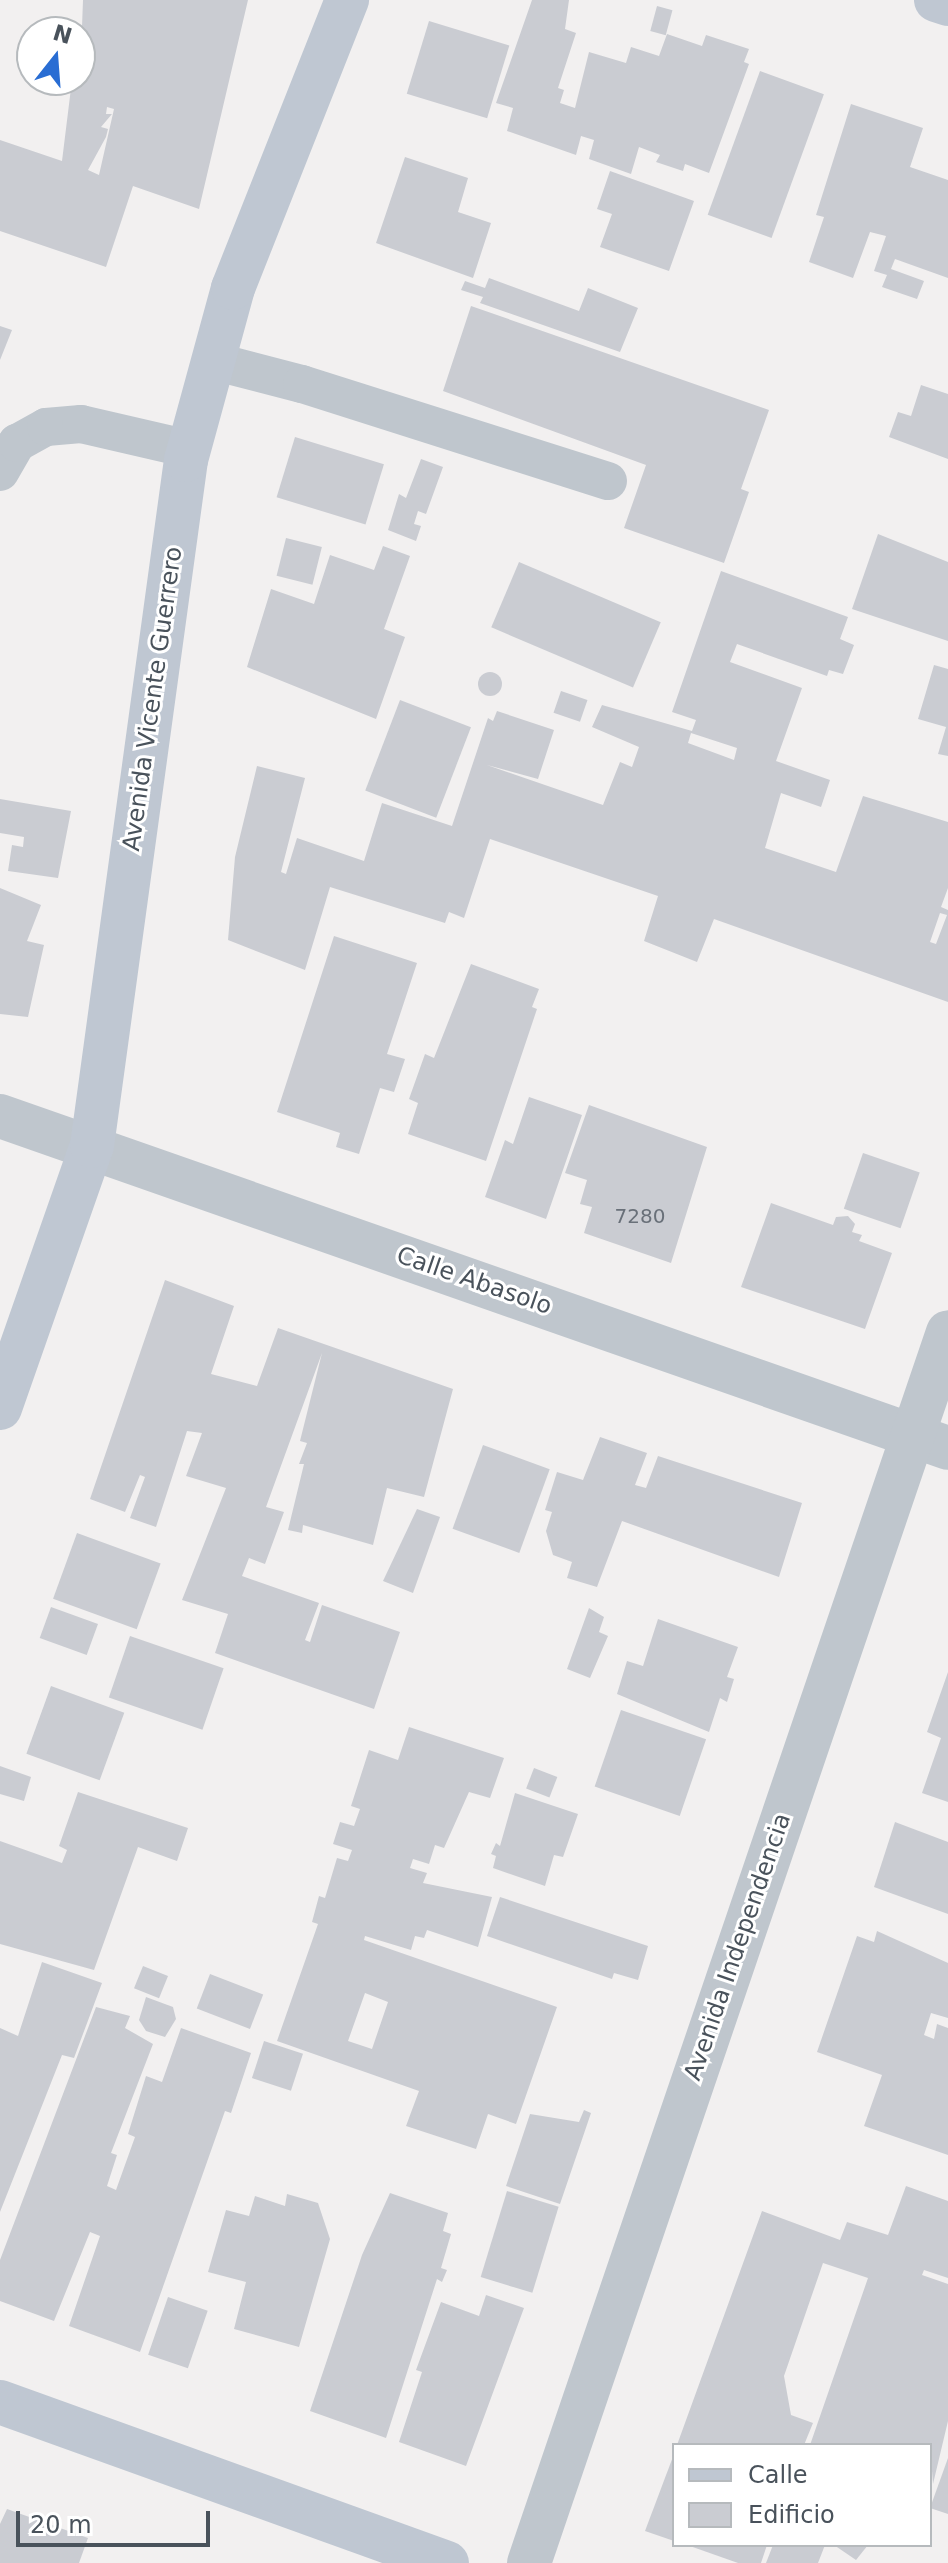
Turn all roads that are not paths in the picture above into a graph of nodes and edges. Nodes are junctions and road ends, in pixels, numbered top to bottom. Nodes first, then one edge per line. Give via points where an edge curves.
1 (347, 0) edge
2 (936, 0) edge
3 (948, 4) edge
4 (213, 361) junction
5 (189, 449) junction
6 (0, 472) edge
7 (608, 481) dead end
8 (0, 1116) edge
9 (92, 1146) junction
10 (948, 1332) edge
11 (0, 1408) edge
12 (930, 1442) edge
13 (0, 2402) edge
14 (447, 2563) edge
15 (529, 2563) edge

1 - 4 street, Avenida Vicente Guerrero via 233,288
2 - 3 street
4 - 5 street, Avenida Vicente Guerrero
4 - 7 lane
5 - 6 lane via 81,424 46,427 17,443
5 - 9 street, Avenida Vicente Guerrero
8 - 9 street, Calle Abasolo
9 - 11 street, Avenida Vicente Guerrero
9 - 12 street, Calle Abasolo
10 - 12 street, Avenida Independencia
12 - 15 street, Avenida Independencia
13 - 14 street

